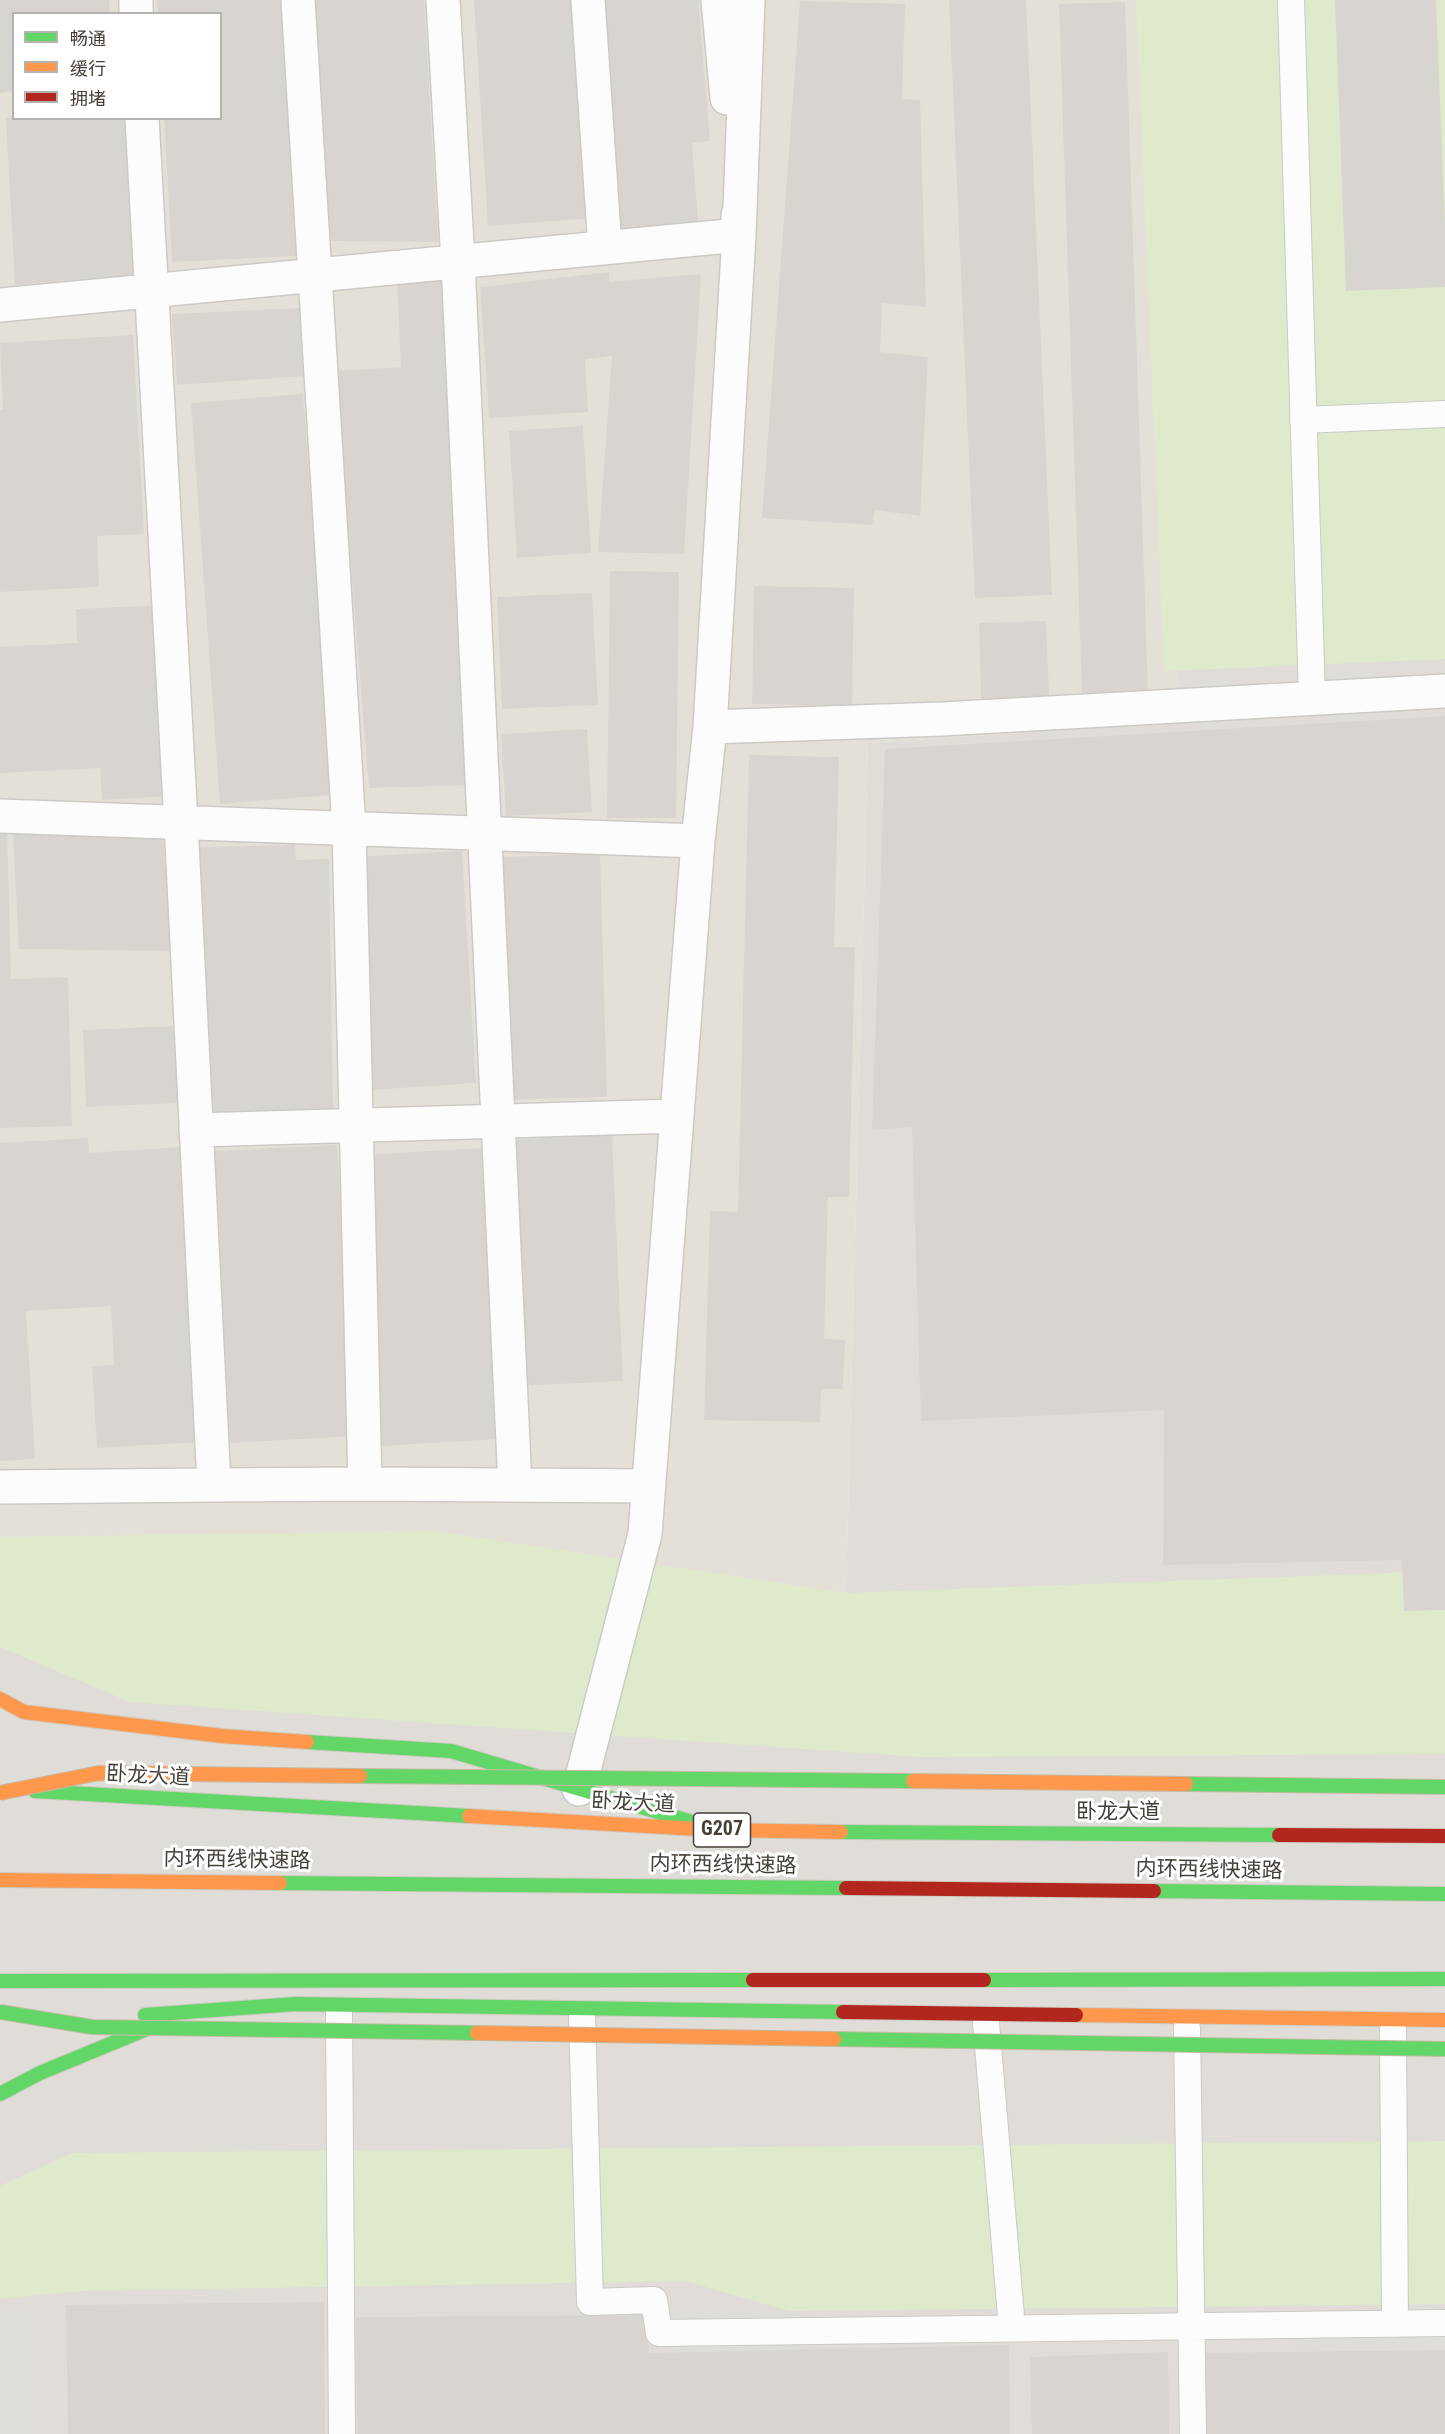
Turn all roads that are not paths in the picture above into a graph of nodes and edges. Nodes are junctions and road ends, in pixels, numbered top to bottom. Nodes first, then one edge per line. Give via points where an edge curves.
1 (298, 0) edge
2 (443, 0) edge
3 (588, 0) edge
4 (718, 0) edge
5 (748, 0) edge
6 (1290, 0) edge
7 (142, 120) edge
8 (739, 235) junction
9 (605, 248) junction
10 (458, 262) junction
11 (314, 275) junction
12 (152, 291) junction
13 (0, 305) edge
14 (1445, 414) edge
15 (1303, 420) junction
16 (1445, 691) edge
17 (1311, 699) junction
18 (710, 727) junction
19 (0, 816) edge
20 (181, 822) junction
21 (349, 828) junction
22 (484, 833) junction
23 (698, 841) junction
24 (677, 1116) junction
25 (498, 1122) junction
26 (356, 1125) junction
27 (196, 1130) junction
28 (365, 1484) junction
29 (214, 1485) junction
30 (515, 1485) junction
31 (649, 1486) junction
32 (0, 1487) edge
33 (0, 1699) edge
34 (1445, 1786) edge
35 (579, 1789) junction
36 (0, 1791) edge
37 (717, 1830) junction
38 (1445, 1836) edge
39 (0, 1880) edge
40 (1445, 1894) edge
41 (1445, 1979) edge
42 (0, 1981) edge
43 (296, 2004) junction
44 (339, 2005) junction
45 (582, 2007) junction
46 (0, 2012) edge
47 (985, 2013) junction
48 (1188, 2016) junction
49 (1393, 2019) junction
50 (1445, 2020) edge
51 (0, 2026) edge
52 (1186, 2045) junction
53 (1445, 2049) edge
54 (0, 2094) edge
55 (1445, 2323) edge
56 (1395, 2324) junction
57 (1191, 2326) junction
58 (1012, 2328) junction
59 (342, 2434) edge
60 (1192, 2434) edge

1 - 11 street
2 - 10 street
3 - 9 street
4 - 8 street
5 - 8 street
6 - 15 lane
7 - 12 street
8 - 9 street
8 - 18 street
9 - 10 street
10 - 11 street
10 - 22 street
11 - 12 street
11 - 21 street
12 - 13 street
12 - 20 street
14 - 15 lane
15 - 17 lane
16 - 17 street
17 - 18 street
18 - 23 street
19 - 20 street
20 - 21 street
20 - 27 street
21 - 22 street
21 - 26 street
22 - 23 street
22 - 25 street
23 - 24 street
24 - 25 street
24 - 31 street
25 - 26 street
25 - 30 street
26 - 27 street
26 - 28 street
27 - 29 street
28 - 29 street
28 - 30 street
29 - 32 street
30 - 31 street
31 - 35 street via 645,1534
33 - 35 main road via 24,1712 222,1736 451,1751
34 - 36 main road, bridge via 99,1773
35 - 37 main road
36 - 37 main road, 卧龙大道 / G207
37 - 38 main road, 卧龙大道 / G207
39 - 40 main road, 内环西线快速路
41 - 42 main road
43 - 44 main road
43 - 51 main road
43 - 54 main road via 194,2010 40,2073
44 - 45 main road
44 - 59 lane
45 - 47 main road
45 - 58 lane via 590,2302 654,2300 659,2333
46 - 52 main road, bridge via 92,2027
47 - 48 main road
47 - 58 lane
48 - 49 main road
48 - 52 lane
49 - 50 main road
49 - 56 lane
52 - 53 main road, bridge
52 - 57 lane
55 - 56 lane
56 - 57 lane
57 - 58 lane
57 - 60 lane

